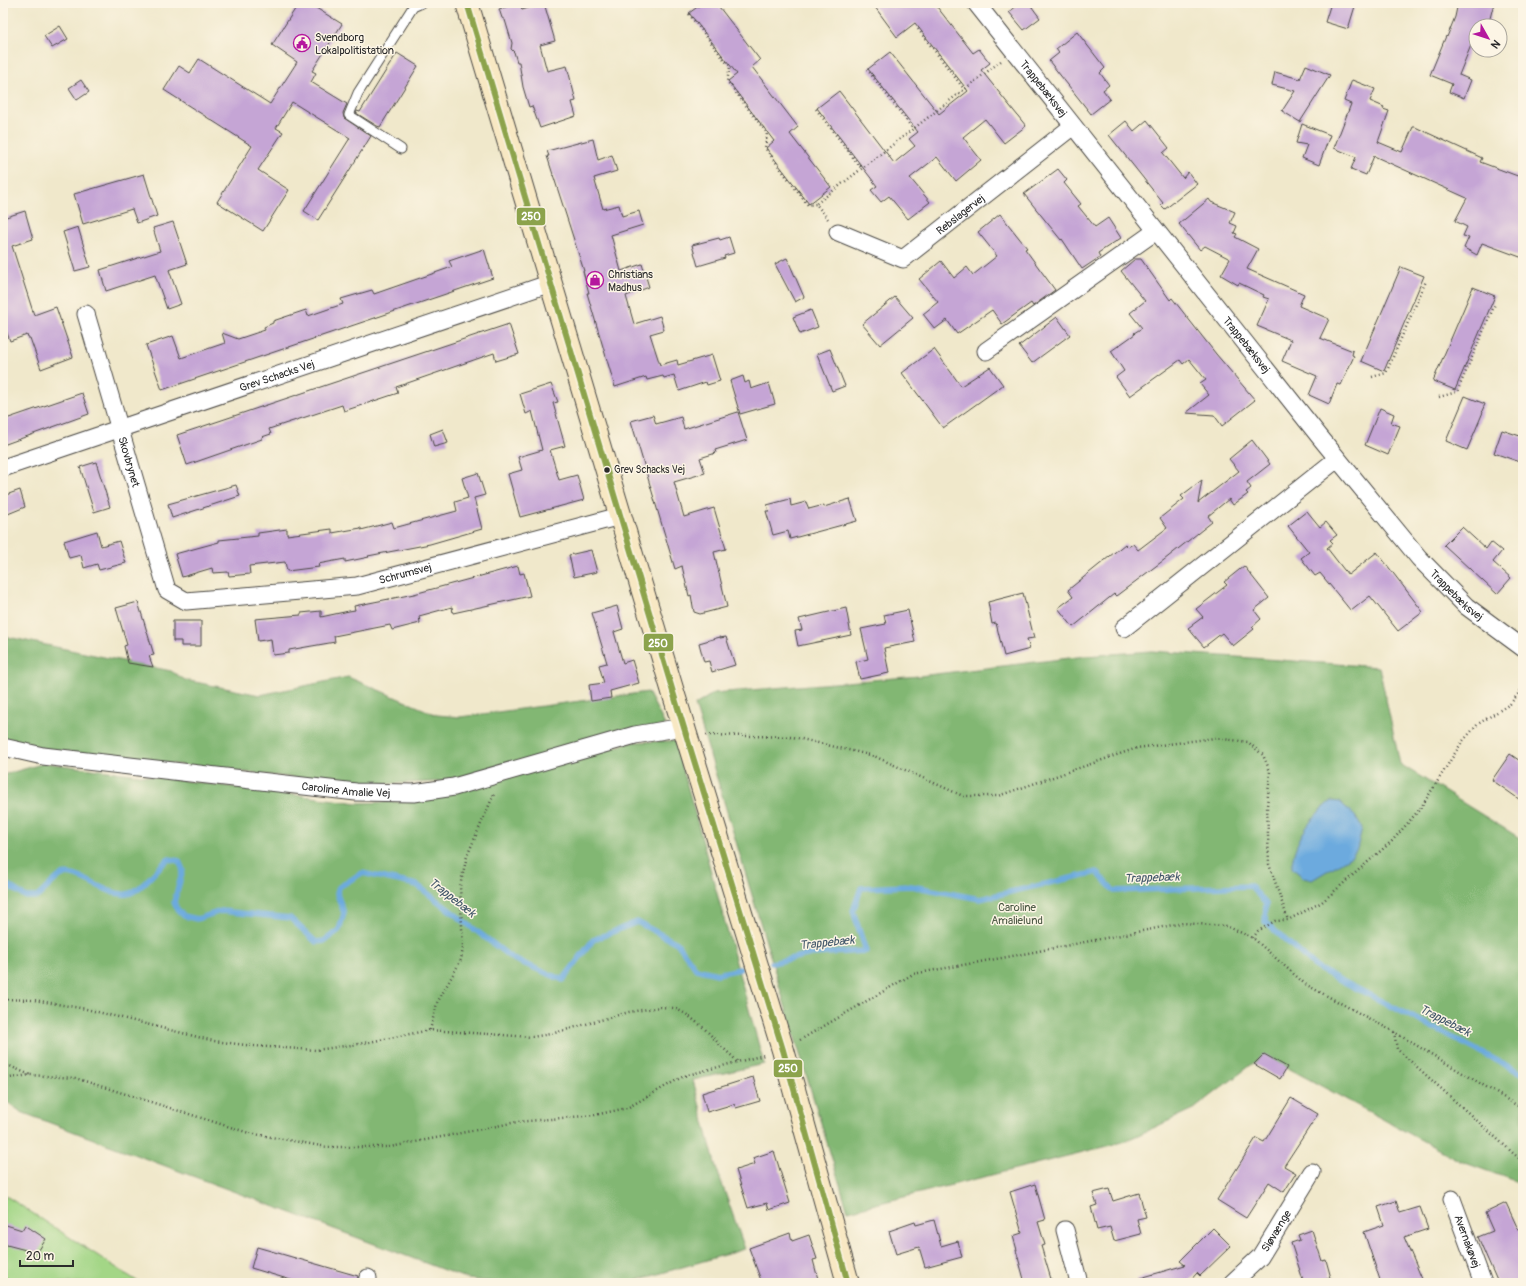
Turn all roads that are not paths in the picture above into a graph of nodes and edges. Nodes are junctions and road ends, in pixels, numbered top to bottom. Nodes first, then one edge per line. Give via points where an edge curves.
1 (422, 3) edge
2 (467, 3) edge
3 (976, 3) edge
4 (1073, 126) junction
5 (401, 149) dead end
6 (1156, 230) junction
7 (838, 232) road end
8 (551, 283) junction
9 (86, 314) dead end
10 (986, 351) dead end
11 (119, 429) junction
12 (1337, 459) junction
13 (3, 468) edge
14 (620, 516) junction
15 (186, 601) joint
16 (1124, 628) dead end
17 (1523, 648) edge
18 (685, 731) junction
19 (3, 747) edge
20 (1312, 1172) dead end
21 (1452, 1199) dead end
22 (1065, 1230) dead end
23 (848, 1283) edge
24 (1079, 1283) edge
25 (1232, 1283) edge
26 (1483, 1283) edge

1 - 5 lane via 413,7 358,93 349,115
2 - 8 street
3 - 4 street, Trappebæksvej
4 - 6 street, Trappebæksvej
4 - 7 street, Rebslagervej via 902,259
6 - 10 street
6 - 12 street, Trappebæksvej
8 - 11 street, Grev Schacks Vej
8 - 14 street
9 - 11 street, Skovbrynet
11 - 13 street, Grev Schacks Vej
11 - 15 street, Skovbrynet via 167,590
12 - 16 street
12 - 17 street, Trappebæksvej via 1419,558 1466,606
14 - 15 street, Schrumsvej via 357,586
14 - 18 street
18 - 19 street, Caroline Amalie Vej via 635,734 454,787 414,793 356,792 43,756
18 - 23 street via 782,1050
20 - 25 street, Siøvænge via 1260,1257
21 - 26 street, Avernakøvej
22 - 24 street

